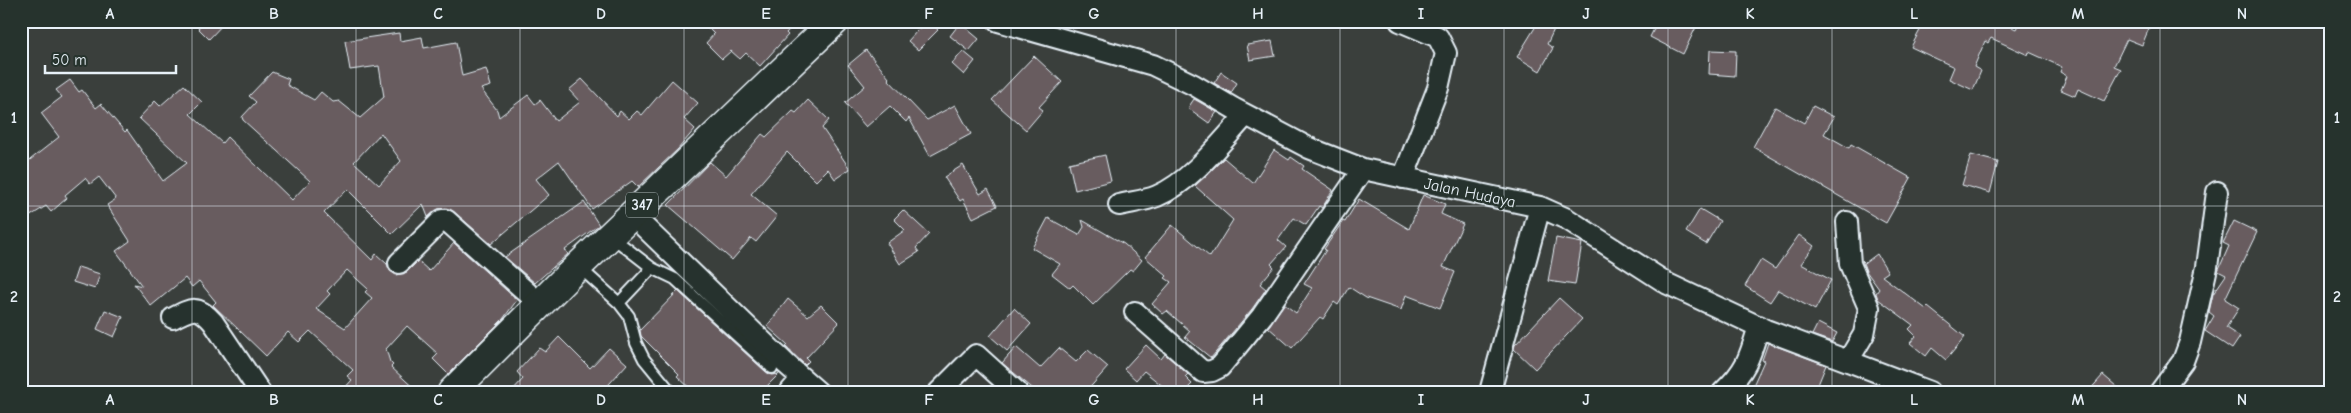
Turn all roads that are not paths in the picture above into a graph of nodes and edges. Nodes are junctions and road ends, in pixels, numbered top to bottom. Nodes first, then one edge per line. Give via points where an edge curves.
1 (835, 21) edge
2 (998, 21) edge
3 (1400, 21) edge
4 (1246, 115) junction
5 (1363, 169) junction
6 (1403, 178) junction
7 (2216, 192) dead end
8 (1119, 205) dead end
9 (1540, 207) junction
10 (632, 215) junction
11 (1847, 222) dead end
12 (611, 236) junction
13 (399, 263) dead end
14 (578, 267) junction
15 (652, 268) junction
16 (619, 303) junction
17 (540, 304) junction
18 (1135, 312) dead end
19 (173, 318) dead end
20 (1758, 326) junction
21 (1848, 361) junction
22 (772, 368) dead end
23 (1898, 384) edge
24 (796, 385) edge
25 (260, 392) edge
26 (452, 392) edge
27 (671, 392) edge
28 (818, 392) edge
29 (939, 392) edge
30 (1017, 392) edge
31 (1490, 392) edge
32 (1724, 392) edge
33 (1930, 392) edge
34 (2160, 392) edge

1 - 10 main road, 347
2 - 4 street, Jalan Hudaya via 1153,65
3 - 6 street via 1438,37 1446,53 1438,88
4 - 5 street, Jalan Hudaya via 1309,148
4 - 8 street via 1185,179 1155,197
5 - 6 street, Jalan Hudaya
5 - 18 street via 1262,316 1220,368 1203,372
6 - 9 street, Jalan Hudaya
7 - 34 street via 2207,267 2190,342 2183,361
9 - 20 street, Jalan Hudaya via 1567,219 1668,284
9 - 31 street
10 - 12 main road, 347
10 - 24 street
11 - 21 street via 1850,264 1869,308 1864,334
12 - 14 main road, 347
12 - 15 lane
13 - 17 street via 442,220 446,220
14 - 16 lane
14 - 17 main road, 347
15 - 16 lane
15 - 22 lane via 675,279
16 - 27 lane via 629,316 644,359
17 - 26 main road, 347
19 - 25 street via 187,310 204,312
20 - 21 street, Jalan Hudaya
20 - 32 street via 1751,353 1740,376
21 - 23 street, Jalan Hudaya
23 - 33 street, Jalan Hudaya
24 - 28 street
29 - 30 street via 976,355

